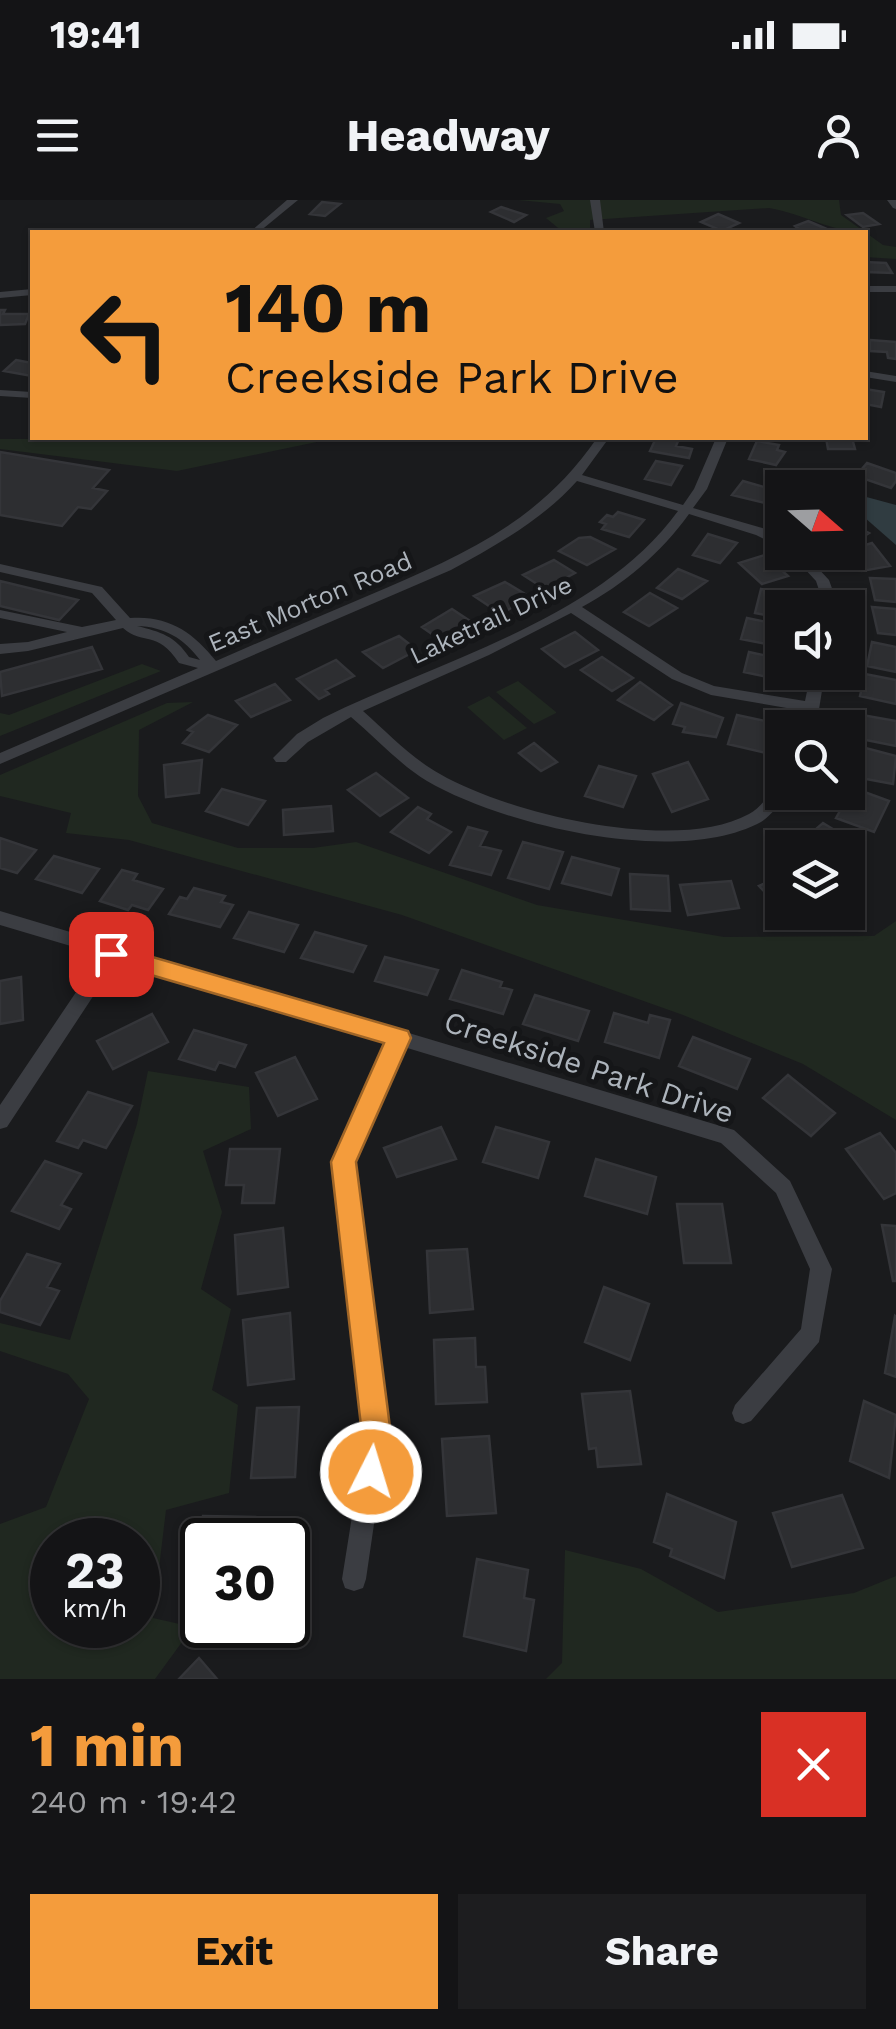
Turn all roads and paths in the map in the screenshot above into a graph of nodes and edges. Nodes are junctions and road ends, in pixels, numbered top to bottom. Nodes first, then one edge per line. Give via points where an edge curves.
1 (293, 200) edge
2 (594, 200) edge
3 (256, 230) edge
4 (600, 230) edge
5 (868, 289) edge
6 (896, 289) edge
7 (30, 292) edge
8 (0, 296) edge
9 (868, 374) edge
10 (896, 379) edge
11 (0, 393) edge
12 (30, 395) edge
13 (602, 440) edge
14 (721, 440) edge
15 (577, 477) junction
16 (686, 508) junction
17 (765, 534) edge
18 (0, 568) edge
19 (572, 608) junction
20 (0, 614) edge
21 (124, 621) junction
22 (82, 630) junction
23 (0, 649) edge
24 (214, 668) junction
25 (814, 690) edge
26 (811, 707) junction
27 (352, 710) junction
28 (811, 710) edge
29 (281, 758) dead end
30 (0, 759) edge
31 (765, 809) edge
32 (0, 918) edge
33 (111, 954) junction
34 (399, 1038) junction
35 (0, 1121) edge
36 (743, 1412) dead end
37 (354, 1580) dead end

1 - 3 street
2 - 4 street
5 - 6 street
7 - 8 street
9 - 10 street
11 - 12 street
13 - 15 street, East Morton Road
14 - 16 street, Laketrail Drive via 711,475
15 - 16 street
15 - 24 street, East Morton Road via 534,518 446,567
16 - 17 street
16 - 19 street, Laketrail Drive via 645,557
18 - 21 street via 96,590
19 - 26 street via 677,676 711,690
19 - 27 street, Laketrail Drive
20 - 22 street
21 - 22 street
21 - 24 street via 160,636 184,660
22 - 23 street
24 - 30 street, East Morton Road
25 - 26 street
26 - 28 street
27 - 29 street, Laketrail Drive via 294,742
27 - 31 street via 435,778 508,808 612,833 698,836 757,818
32 - 33 street, Creekside Park Drive
33 - 34 street, Creekside Park Drive
33 - 35 street
34 - 36 street, Creekside Park Drive via 728,1136 783,1187 821,1270 810,1334
34 - 37 street via 344,1162 376,1435

